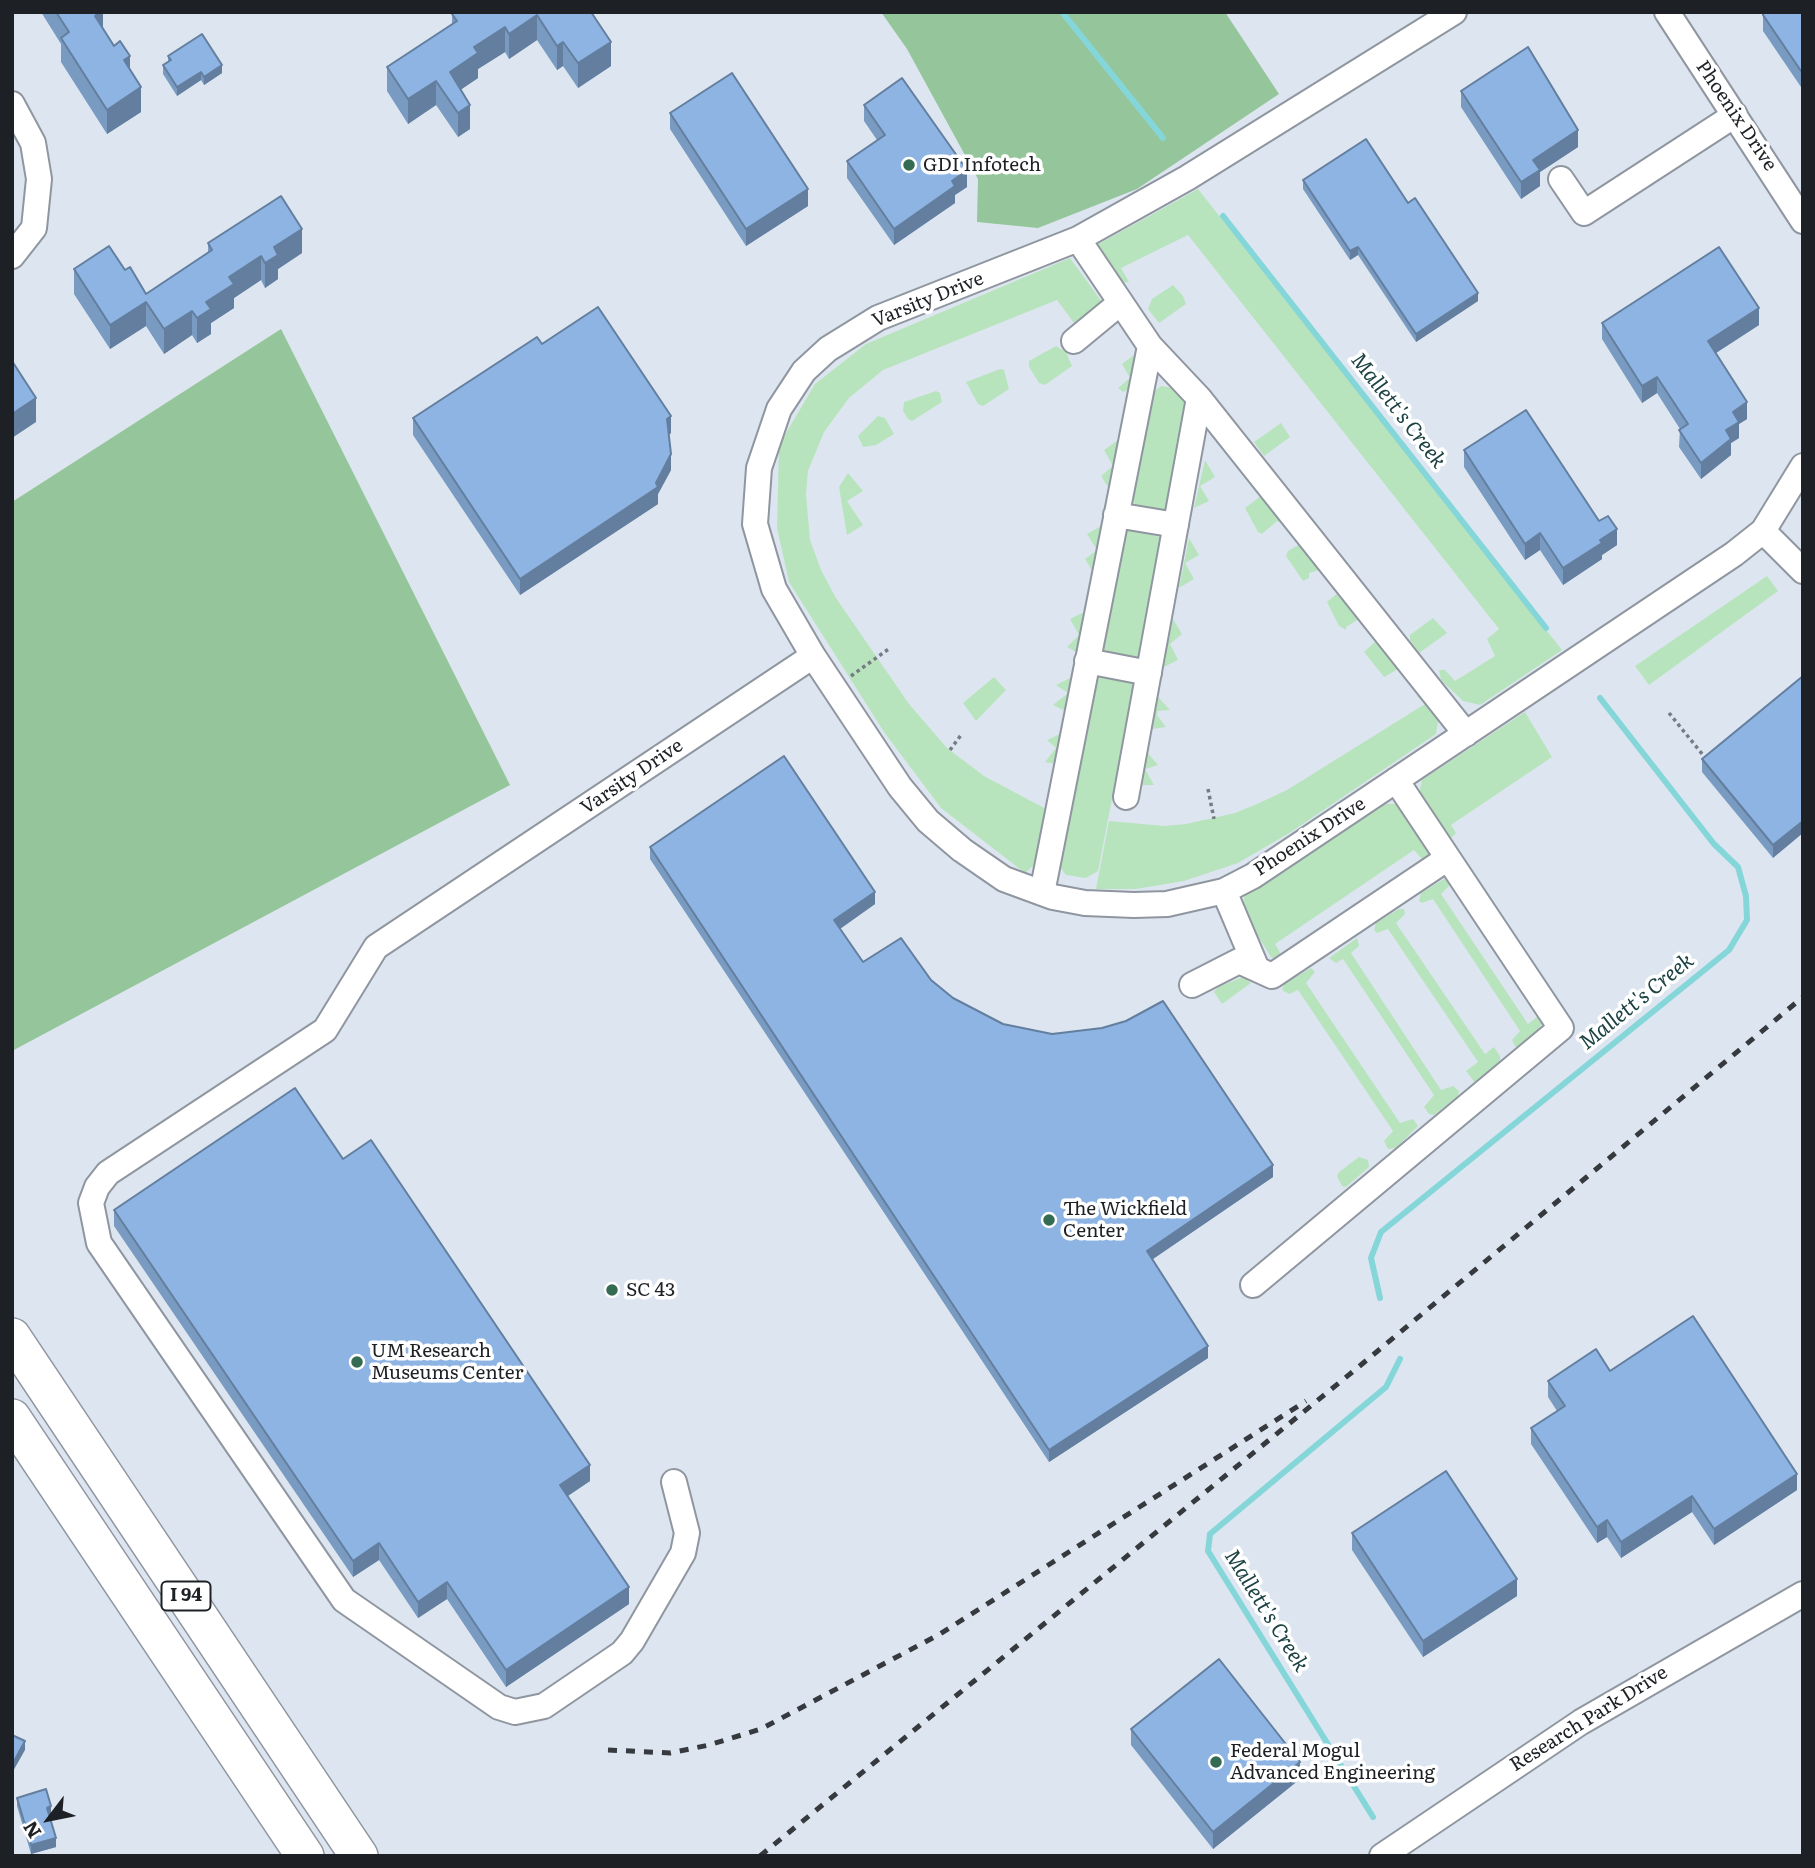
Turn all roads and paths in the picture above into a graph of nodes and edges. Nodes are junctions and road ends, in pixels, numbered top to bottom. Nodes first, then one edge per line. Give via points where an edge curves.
1 (1454, 12) edge
2 (1667, 12) edge
3 (12, 104) edge
4 (1735, 115) junction
5 (1561, 179) dead end
6 (1803, 221) edge
7 (1078, 239) junction
8 (12, 256) edge
9 (1119, 303) junction
10 (1074, 341) dead end
11 (1150, 346) junction
12 (1199, 398) junction
13 (1803, 466) edge
14 (1116, 515) junction
15 (1176, 525) junction
16 (1763, 531) junction
17 (1803, 571) edge
18 (890, 648) dead end
19 (813, 656) junction
20 (1087, 661) junction
21 (1149, 673) junction
22 (849, 677) dead end
23 (1669, 713) dead end
24 (1466, 734) junction
25 (961, 735) dead end
26 (950, 750) dead end
27 (1703, 755) edge
28 (1396, 780) junction
29 (1208, 789) dead end
30 (1126, 797) dead end
31 (1214, 819) dead end
32 (1447, 858) junction
33 (1224, 891) junction
34 (1042, 892) junction
35 (1257, 969) junction
36 (1192, 985) dead end
37 (1253, 1285) dead end
38 (12, 1336) edge
39 (12, 1418) edge
40 (674, 1482) dead end
41 (1803, 1594) edge
42 (305, 1856) edge
43 (359, 1856) edge
44 (1382, 1856) edge

1 - 7 street, Varsity Drive via 1187,178
2 - 4 street, Phoenix Drive
3 - 8 street via 33,143 39,179 34,228
4 - 5 street via 1584,213
4 - 6 street, Phoenix Drive
7 - 9 street
7 - 19 street, Varsity Drive via 878,318 828,349 804,371 779,409 759,468 755,524 774,589
9 - 10 street
9 - 11 street
11 - 12 street
11 - 14 street
12 - 15 street
12 - 24 street
13 - 16 street, Phoenix Drive
14 - 15 street
14 - 20 street
15 - 21 street
16 - 17 street
16 - 24 street, Phoenix Drive
18 - 22 path
19 - 34 street, Phoenix Drive via 900,787 928,821 1003,879
19 - 40 street, Varsity Drive via 376,947 325,1030 108,1172 91,1203 99,1243 344,1600 499,1707 515,1712 544,1706 622,1653 632,1641 683,1553 685,1516
20 - 21 street
20 - 34 street
21 - 30 street
23 - 27 path
24 - 28 street, Phoenix Drive
25 - 26 path
28 - 32 street
28 - 33 street, Phoenix Drive
29 - 31 path
32 - 35 street via 1272,976
32 - 37 street via 1560,1028
33 - 34 street, Phoenix Drive via 1167,904 1134,905 1085,903
33 - 35 street
35 - 36 street via 1239,961
38 - 43 highway, I 94
39 - 42 highway, I 94
41 - 44 street, Research Park Drive via 1581,1721

